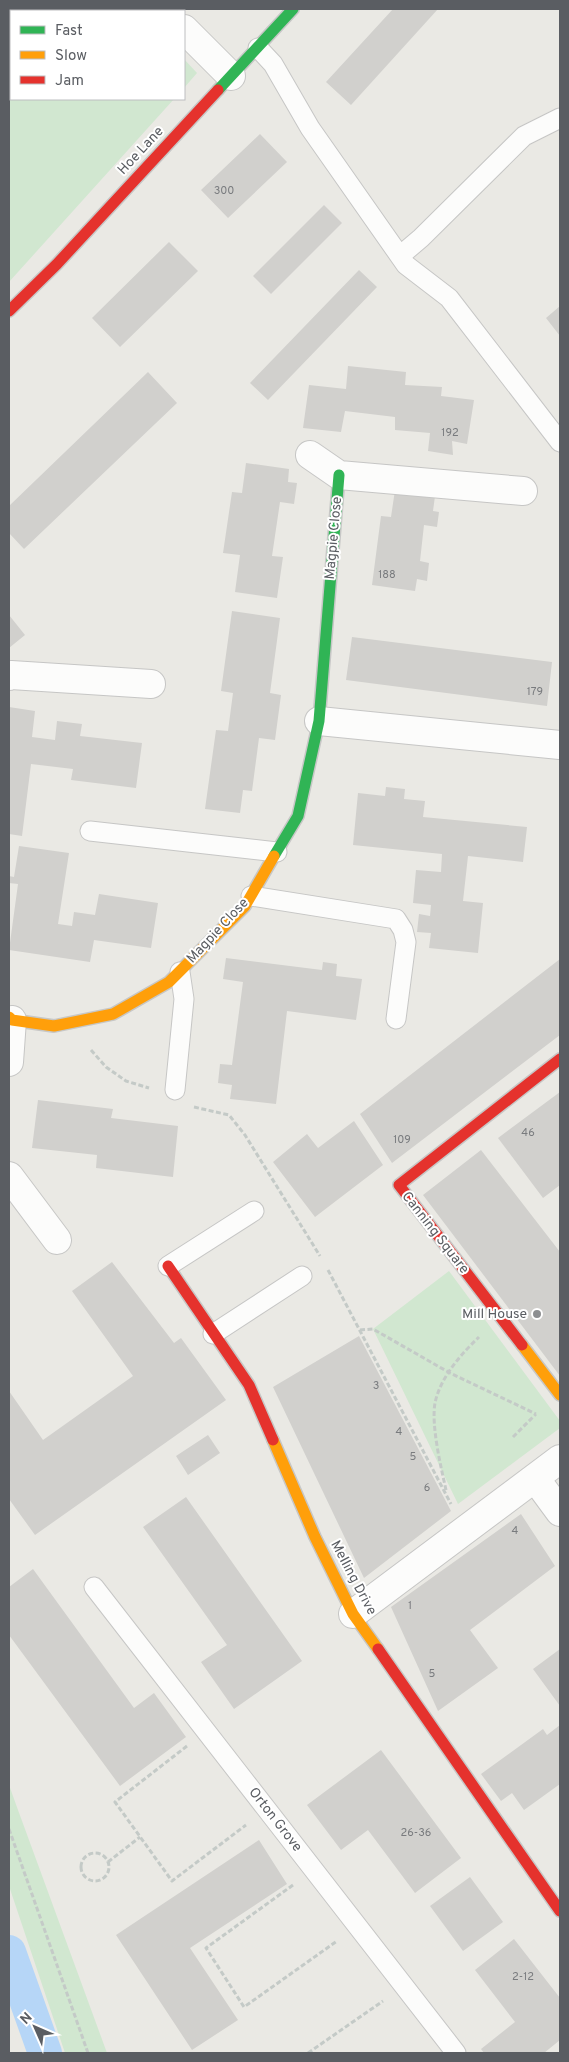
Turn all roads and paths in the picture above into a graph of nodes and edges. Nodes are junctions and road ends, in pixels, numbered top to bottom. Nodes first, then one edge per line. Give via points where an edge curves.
1 (293, 9) edge
2 (185, 30) edge
3 (258, 48) junction
4 (231, 76) junction
5 (560, 118) edge
6 (400, 254) junction
7 (9, 311) edge
8 (560, 442) edge
9 (310, 455) dead end
10 (339, 475) junction
11 (523, 491) dead end
12 (9, 676) edge
13 (151, 684) dead end
14 (319, 721) junction
15 (560, 745) edge
16 (90, 831) dead end
17 (277, 852) junction
18 (251, 896) junction
19 (180, 972) junction
20 (10, 1019) edge
21 (396, 1019) dead end
22 (54, 1026) junction
23 (560, 1060) edge
24 (9, 1062) edge
25 (154, 1090) dead end
26 (175, 1090) dead end
27 (193, 1106) dead end
28 (9, 1176) edge
29 (254, 1211) dead end
30 (57, 1240) dead end
31 (168, 1266) joint
32 (302, 1276) dead end
33 (500, 1316) junction
34 (360, 1330) junction
35 (213, 1334) junction
36 (450, 1373) junction
37 (560, 1395) edge
38 (544, 1417) dead end
39 (560, 1459) edge
40 (534, 1478) junction
41 (447, 1496) junction
42 (560, 1512) edge
43 (465, 1531) junction
44 (94, 1587) dead end
45 (353, 1614) junction
46 (206, 1731) junction
47 (266, 1809) junction
48 (9, 1829) edge
49 (140, 1837) junction
50 (108, 1862) junction
51 (314, 1870) junction
52 (560, 1911) edge
53 (358, 1927) junction
54 (404, 1987) junction
55 (88, 2053) edge
56 (308, 2053) edge
57 (456, 2053) edge

1 - 3 street, Hoe Lane
2 - 4 street
3 - 4 street, Hoe Lane
3 - 6 lane via 273,64 310,128
4 - 7 street, Hoe Lane
5 - 6 lane via 524,136 421,238
6 - 8 lane via 406,265 448,298
9 - 10 street
10 - 11 street
10 - 14 street, Magpie Close
12 - 13 street
14 - 15 street
14 - 17 street, Magpie Close via 298,816
16 - 17 lane
17 - 18 street, Magpie Close
18 - 19 street, Magpie Close
18 - 21 lane via 396,919 404,930 406,942
19 - 22 street, Magpie Close via 169,982 113,1014
19 - 26 lane via 184,999
20 - 22 street, Magpie Close
20 - 24 street, Magpie Close
22 - 25 path via 89,1048 106,1067 126,1081
23 - 33 street, Canning Square via 398,1185
27 - 34 path via 229,1115 244,1135 329,1272
28 - 30 street
29 - 31 lane
31 - 35 street, Melling Drive
32 - 35 lane
33 - 36 path
33 - 37 street, Canning Square
34 - 36 path via 373,1329
34 - 41 path
35 - 45 street, Melling Drive via 249,1386 315,1537
36 - 38 path
36 - 41 path via 442,1383 435,1404 437,1446
39 - 40 street
40 - 42 street
40 - 43 street
41 - 43 path
43 - 45 street
44 - 46 lane, Orton Grove
45 - 52 street, Melling Drive
46 - 47 lane, Orton Grove
46 - 49 path via 115,1802
47 - 49 path via 172,1881
47 - 51 lane, Orton Grove
48 - 55 path
49 - 50 path
50 - 50 path via 108,1875 98,1882 88,1880 81,1871 82,1861 92,1853 102,1855
51 - 53 lane, Orton Grove
51 - 53 path via 206,1948 244,2007
53 - 54 lane, Orton Grove
54 - 56 path
54 - 57 lane, Orton Grove

